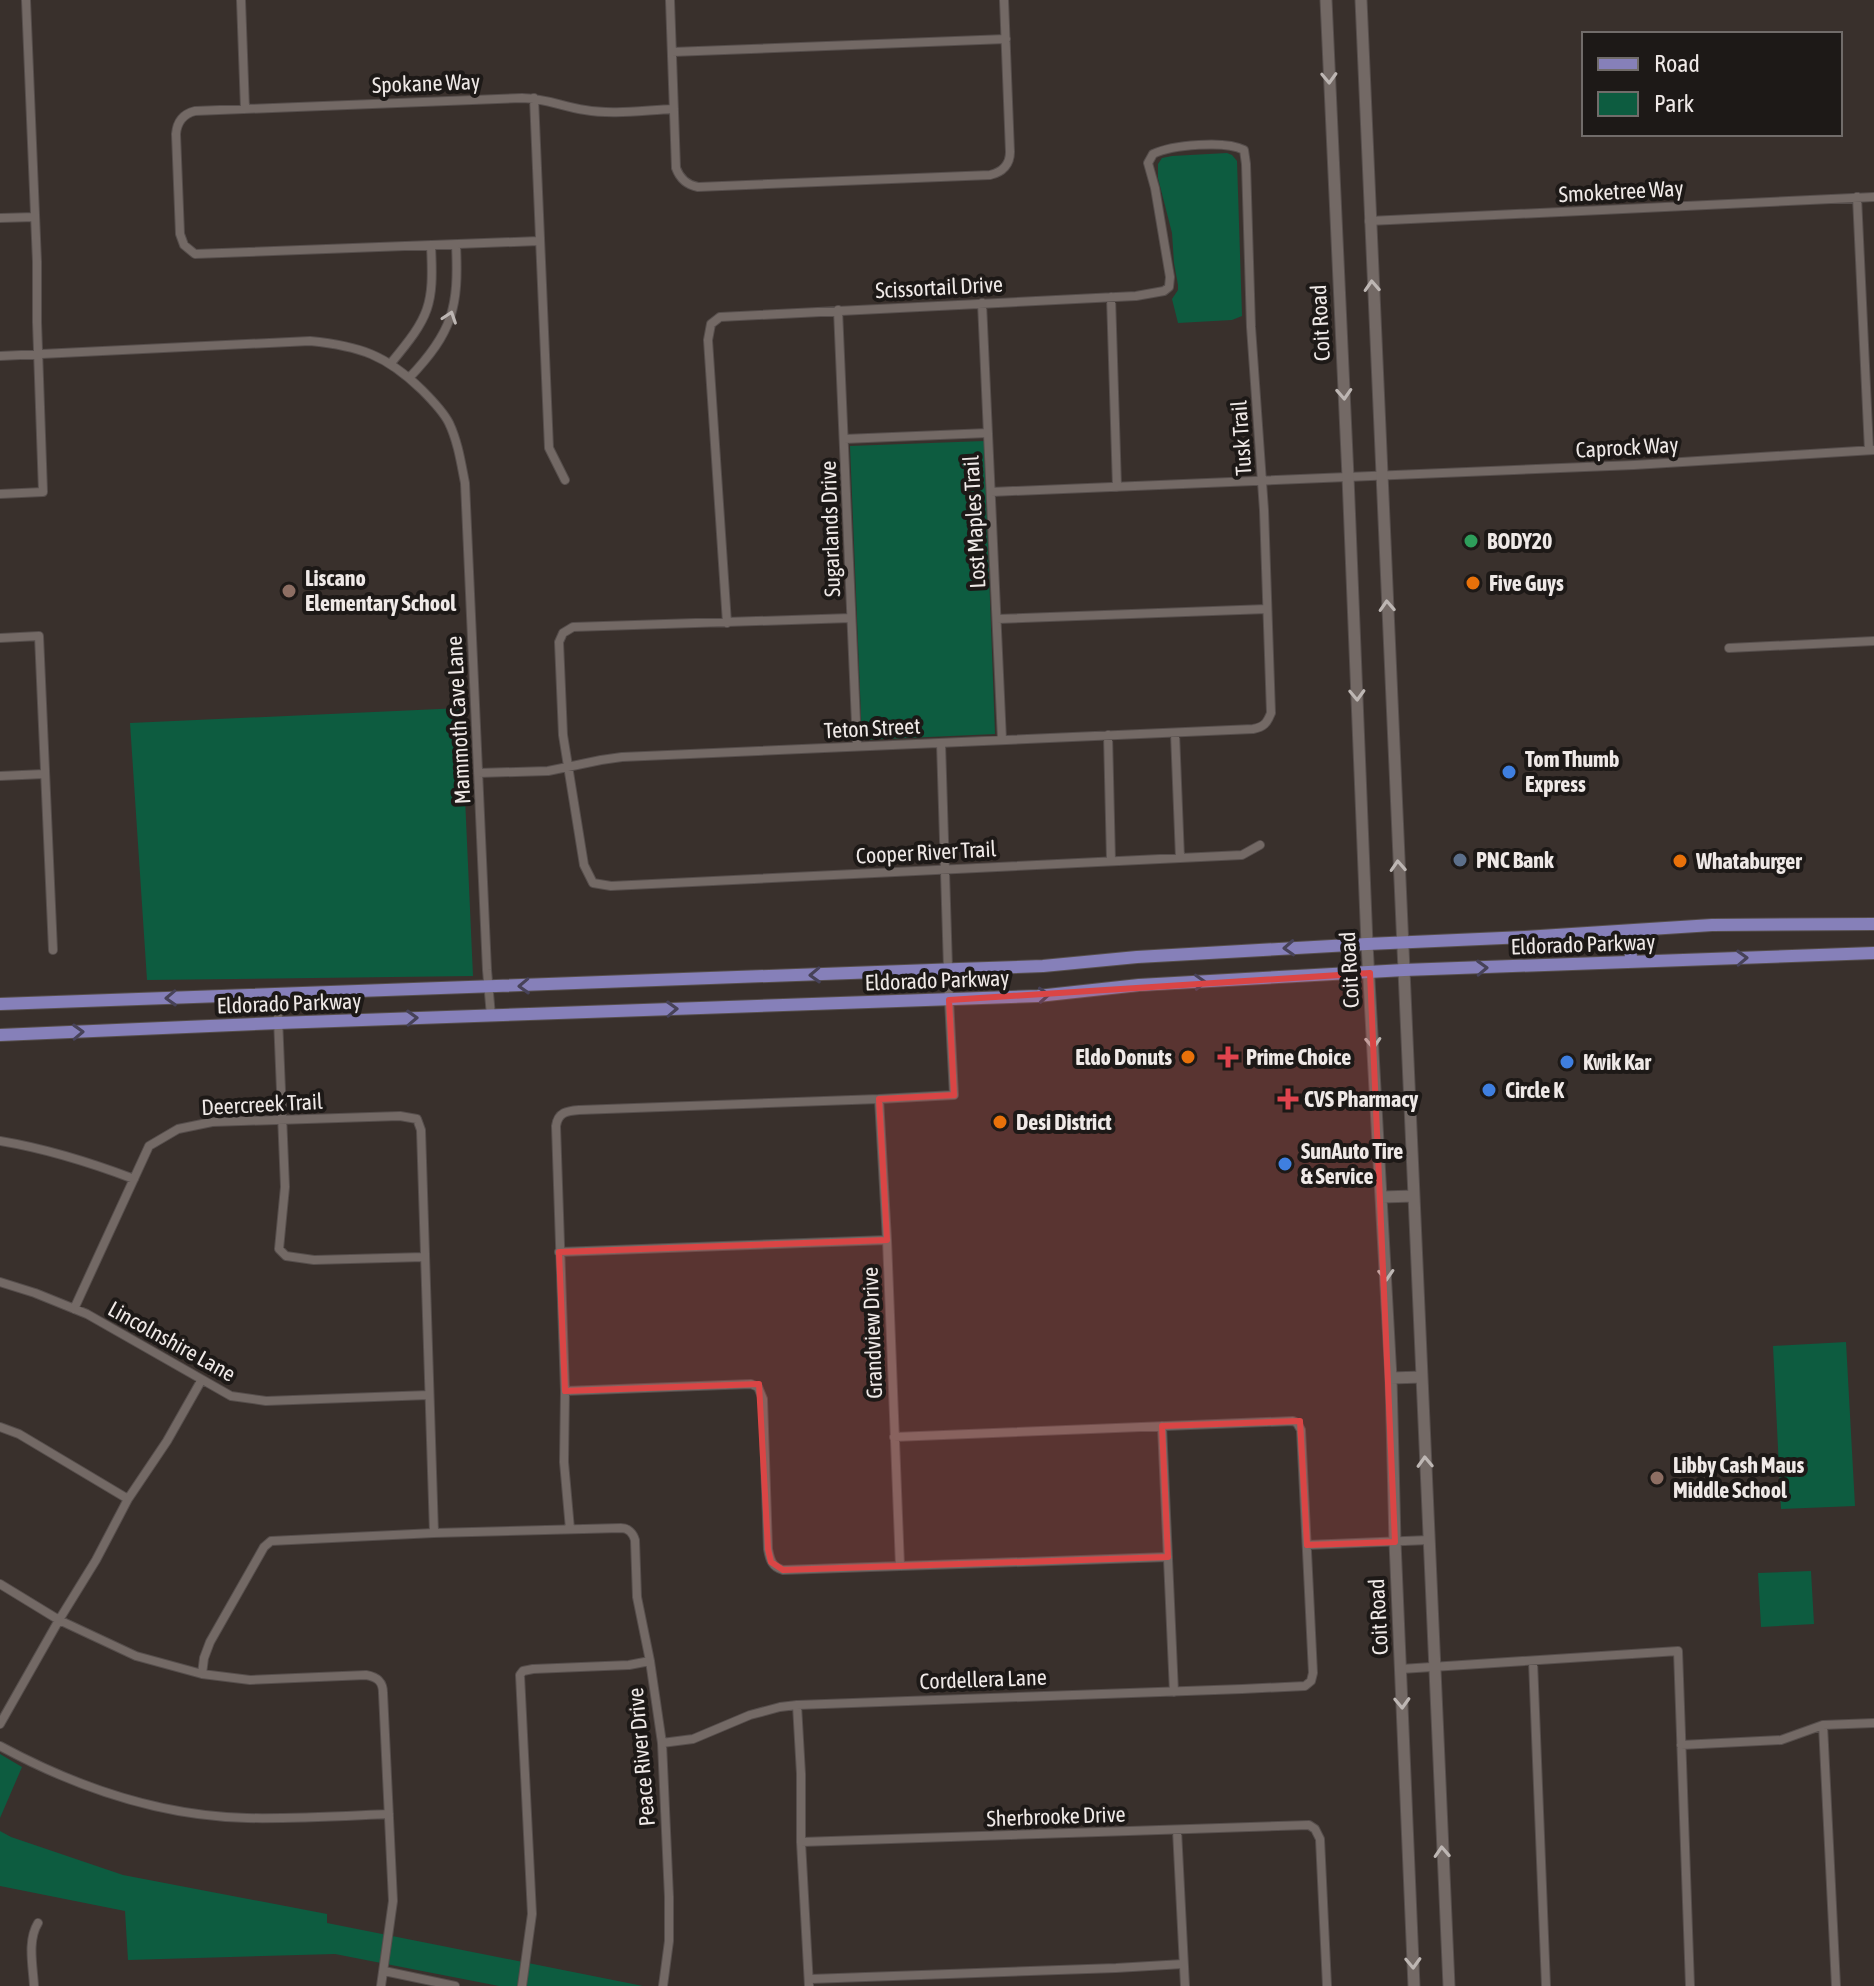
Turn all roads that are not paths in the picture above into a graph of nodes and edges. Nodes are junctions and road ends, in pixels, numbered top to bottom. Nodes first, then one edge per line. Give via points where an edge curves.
1 (26, 0) edge
2 (241, 0) edge
3 (670, 0) edge
4 (1004, 0) edge
5 (1326, 0) edge
6 (1361, 0) edge
7 (1006, 39) junction
8 (672, 52) junction
9 (534, 98) junction
10 (245, 109) junction
11 (674, 109) junction
12 (1857, 197) junction
13 (1874, 197) edge
14 (35, 217) junction
15 (0, 218) edge
16 (1369, 221) junction
17 (539, 241) junction
18 (456, 245) junction
19 (431, 246) junction
20 (1169, 287) joint
21 (1111, 297) junction
22 (982, 303) junction
23 (838, 310) junction
24 (38, 355) junction
25 (0, 356) edge
26 (391, 363) junction
27 (409, 378) junction
28 (988, 433) junction
29 (844, 439) junction
30 (1871, 450) edge
31 (1381, 476) junction
32 (1348, 477) junction
33 (565, 480) dead end
34 (1262, 481) junction
35 (1117, 487) junction
36 (991, 492) junction
37 (0, 494) edge
38 (1267, 609) junction
39 (851, 618) junction
40 (997, 619) junction
41 (727, 623) junction
42 (0, 638) edge
43 (1874, 641) edge
44 (1729, 648) dead end
45 (1267, 723) joint
46 (1175, 733) junction
47 (1108, 735) junction
48 (1002, 740) junction
49 (941, 743) junction
50 (857, 746) junction
51 (568, 767) junction
52 (478, 773) junction
53 (44, 774) junction
54 (0, 776) edge
55 (1260, 845) dead end
56 (1180, 858) junction
57 (1111, 861) junction
58 (945, 869) junction
59 (1874, 924) edge
60 (1630, 931) junction
61 (1367, 944) junction
62 (1402, 944) junction
63 (53, 950) dead end
64 (1874, 953) edge
65 (1137, 957) junction
66 (1631, 962) junction
67 (949, 969) junction
68 (1404, 970) junction
69 (1370, 973) junction
70 (1139, 985) junction
71 (488, 987) junction
72 (277, 994) junction
73 (949, 1000) junction
74 (0, 1004) edge
75 (491, 1016) junction
76 (278, 1023) junction
77 (0, 1035) edge
78 (879, 1099) junction
79 (282, 1120) junction
80 (0, 1141) edge
81 (134, 1179) junction
82 (1414, 1196) junction
83 (1382, 1197) junction
84 (887, 1240) junction
85 (559, 1252) junction
86 (424, 1257) junction
87 (0, 1282) edge
88 (74, 1309) junction
89 (1422, 1377) junction
90 (1391, 1378) junction
91 (201, 1381) junction
92 (565, 1391) junction
93 (429, 1395) junction
94 (1162, 1426) junction
95 (0, 1427) edge
96 (894, 1437) junction
97 (128, 1499) junction
98 (570, 1529) junction
99 (434, 1533) junction
100 (1429, 1540) junction
101 (1395, 1542) junction
102 (1307, 1545) junction
103 (1168, 1557) junction
104 (900, 1566) junction
105 (0, 1584) edge
106 (59, 1620) junction
107 (650, 1661) junction
108 (1533, 1661) junction
109 (1434, 1667) junction
110 (1401, 1669) junction
111 (202, 1674) junction
112 (1174, 1692) junction
113 (797, 1705) junction
114 (1874, 1723) edge
115 (0, 1724) edge
116 (1823, 1725) junction
117 (662, 1743) junction
118 (1681, 1745) junction
119 (0, 1746) edge
120 (389, 1814) junction
121 (1177, 1830) junction
122 (801, 1842) junction
123 (38, 1923) dead end
124 (1183, 1964) junction
125 (384, 1971) junction
126 (809, 1983) edge
127 (34, 1986) edge
128 (381, 1986) edge
129 (455, 1986) edge
130 (522, 1986) edge
131 (663, 1986) edge
132 (1185, 1986) edge
133 (1327, 1986) edge
134 (1414, 1986) edge
135 (1449, 1986) edge
136 (1546, 1986) edge
137 (1690, 1986) edge
138 (1836, 1986) edge

1 - 14 street
2 - 10 street
3 - 8 street
4 - 7 street
5 -> 32 main road, Coit Road
6 - 16 main road
7 - 8 street
7 - 11 street via 1010,152 1004,169 990,175 698,187 683,180 676,168
8 - 11 street
9 - 10 street, Spokane Way
9 - 11 street, Spokane Way via 581,110
9 - 17 street
10 - 19 street, Spokane Way via 195,111 177,126 180,234 187,249 203,255
12 - 13 street, Smoketree Way
12 - 16 street, Smoketree Way
12 - 30 street
14 - 15 street
14 - 24 street
31 -> 16 main road
17 - 18 street
17 - 33 street via 549,448
18 - 19 street
27 -> 18 street via 449,323 456,295
19 - 26 street via 426,313
20 - 21 street, Scissortail Drive
20 - 34 street, Tusk Trail via 1148,163 1165,148 1244,150
21 - 22 street, Scissortail Drive
21 - 35 street
22 - 23 street, Scissortail Drive
22 - 28 street, Lost Maples Trail
23 - 29 street, Sugarlands Drive
23 - 41 street, Scissortail Drive via 720,317 711,324
24 - 25 street, Mammoth Cave Lane
24 - 26 street, Mammoth Cave Lane via 310,341 361,350
24 - 37 street via 43,492
26 - 27 street, Mammoth Cave Lane
27 - 52 street, Mammoth Cave Lane via 448,420 460,453
28 - 29 street
28 - 36 street, Lost Maples Trail
29 - 39 street, Sugarlands Drive
30 - 31 street, Caprock Way
31 - 32 street, Caprock Way
62 -> 31 main road
32 - 34 street, Caprock Way
32 -> 61 main road, Coit Road
34 - 35 street, Caprock Way
34 - 38 street, Tusk Trail
35 - 36 street, Caprock Way
36 - 40 street, Lost Maples Trail
38 - 40 street
38 - 45 street, Tusk Trail
39 - 41 street
39 - 50 street, Sugarlands Drive
40 - 48 street, Lost Maples Trail
41 - 51 street via 573,627 563,633 560,696
42 - 53 street via 39,636
43 - 44 street
45 - 46 street, Teton Street via 1253,729
46 - 47 street, Teton Street
46 - 56 street
47 - 48 street, Teton Street
47 - 57 street
48 - 49 street, Teton Street
49 - 50 street, Teton Street
49 - 58 street
50 - 51 street, Teton Street via 622,757
51 - 52 street, Teton Street
51 - 58 street, Cooper River Trail via 584,865 593,883
52 - 71 street, Mammoth Cave Lane
53 - 54 street
53 - 63 street
55 - 56 street, Cooper River Trail via 1242,855
56 - 57 street, Cooper River Trail
57 - 58 street, Cooper River Trail
58 - 67 street
59 - 60 main road, Eldorado Parkway
60 - 62 main road, Eldorado Parkway
60 - 66 main road
61 - 62 main road, Eldorado Parkway
61 -> 65 main road, Eldorado Parkway
61 - 69 main road, Coit Road
62 - 68 main road
66 -> 64 main road, Eldorado Parkway
65 - 67 main road, Eldorado Parkway
65 - 70 main road
68 -> 66 main road, Eldorado Parkway
67 -> 71 main road, Eldorado Parkway
67 - 73 street
68 - 69 main road, Eldorado Parkway
68 - 82 main road
70 -> 69 main road, Eldorado Parkway
69 -> 83 main road, Coit Road
73 -> 70 main road, Eldorado Parkway
71 - 72 main road, Eldorado Parkway
71 - 75 street, Mammoth Cave Lane
72 -> 74 main road, Eldorado Parkway
72 - 76 street
75 -> 73 main road, Eldorado Parkway
73 - 78 street via 954,1095
76 -> 75 main road, Eldorado Parkway
77 -> 76 main road, Eldorado Parkway
76 - 79 street
78 - 84 street, Grandview Drive
78 - 85 street via 568,1111 556,1126
79 - 81 street, Deercreek Trail via 212,1122 178,1129 149,1146
79 - 86 street, Deercreek Trail via 417,1119
79 - 86 street via 285,1187 280,1252 314,1260
80 - 81 street via 42,1148
81 - 88 street, Deercreek Trail
82 - 83 main road
82 - 89 main road
83 -> 90 main road, Coit Road
84 - 85 street
84 - 96 street, Grandview Drive
85 - 92 street
86 - 93 street
87 - 88 street, Lincolnshire Lane
88 - 91 street, Lincolnshire Lane
89 - 90 main road
100 -> 89 main road
90 - 101 main road, Coit Road
91 - 93 street, Lincolnshire Lane via 231,1396 257,1400
91 - 97 street
92 - 98 street
92 - 104 street via 758,1387 773,1565 783,1570
93 - 99 street
94 - 96 street
94 - 102 street via 1297,1423
94 - 103 street
95 - 97 street
96 - 104 street, Grandview Drive
97 - 106 street
98 - 99 street
98 - 107 street, Peace River Drive via 621,1528 632,1534
99 - 111 street via 268,1544 210,1642
100 - 101 street
100 - 109 main road
101 - 102 street
101 - 110 main road, Coit Road
102 - 112 street, Cordellera Lane via 1311,1681 1305,1686
103 - 104 street
103 - 112 street
105 - 106 street
106 - 111 street via 136,1656
106 - 115 street
107 - 117 street, Peace River Drive
107 - 130 street via 521,1672 532,1914
108 - 109 street
108 - 118 street via 1678,1651
108 - 136 street
109 - 110 street
135 -> 109 main road
110 -> 134 main road, Coit Road
111 - 120 street via 250,1680 366,1675 379,1680
112 - 113 street, Cordellera Lane
113 - 117 street, Cordellera Lane via 750,1715 693,1739
113 - 122 street
114 - 116 street
116 - 118 street via 1781,1740
116 - 138 street
117 - 131 street, Peace River Drive via 669,1897
118 - 137 street
119 - 120 street via 110,1794 191,1813 245,1818
120 - 125 street via 393,1901
121 - 122 street, Sherbrooke Drive
121 - 124 street
121 - 133 street, Sherbrooke Drive via 1312,1827 1320,1839
122 - 126 street
123 - 127 street via 32,1942
124 - 126 street
124 - 132 street
125 - 128 street
125 - 129 street

